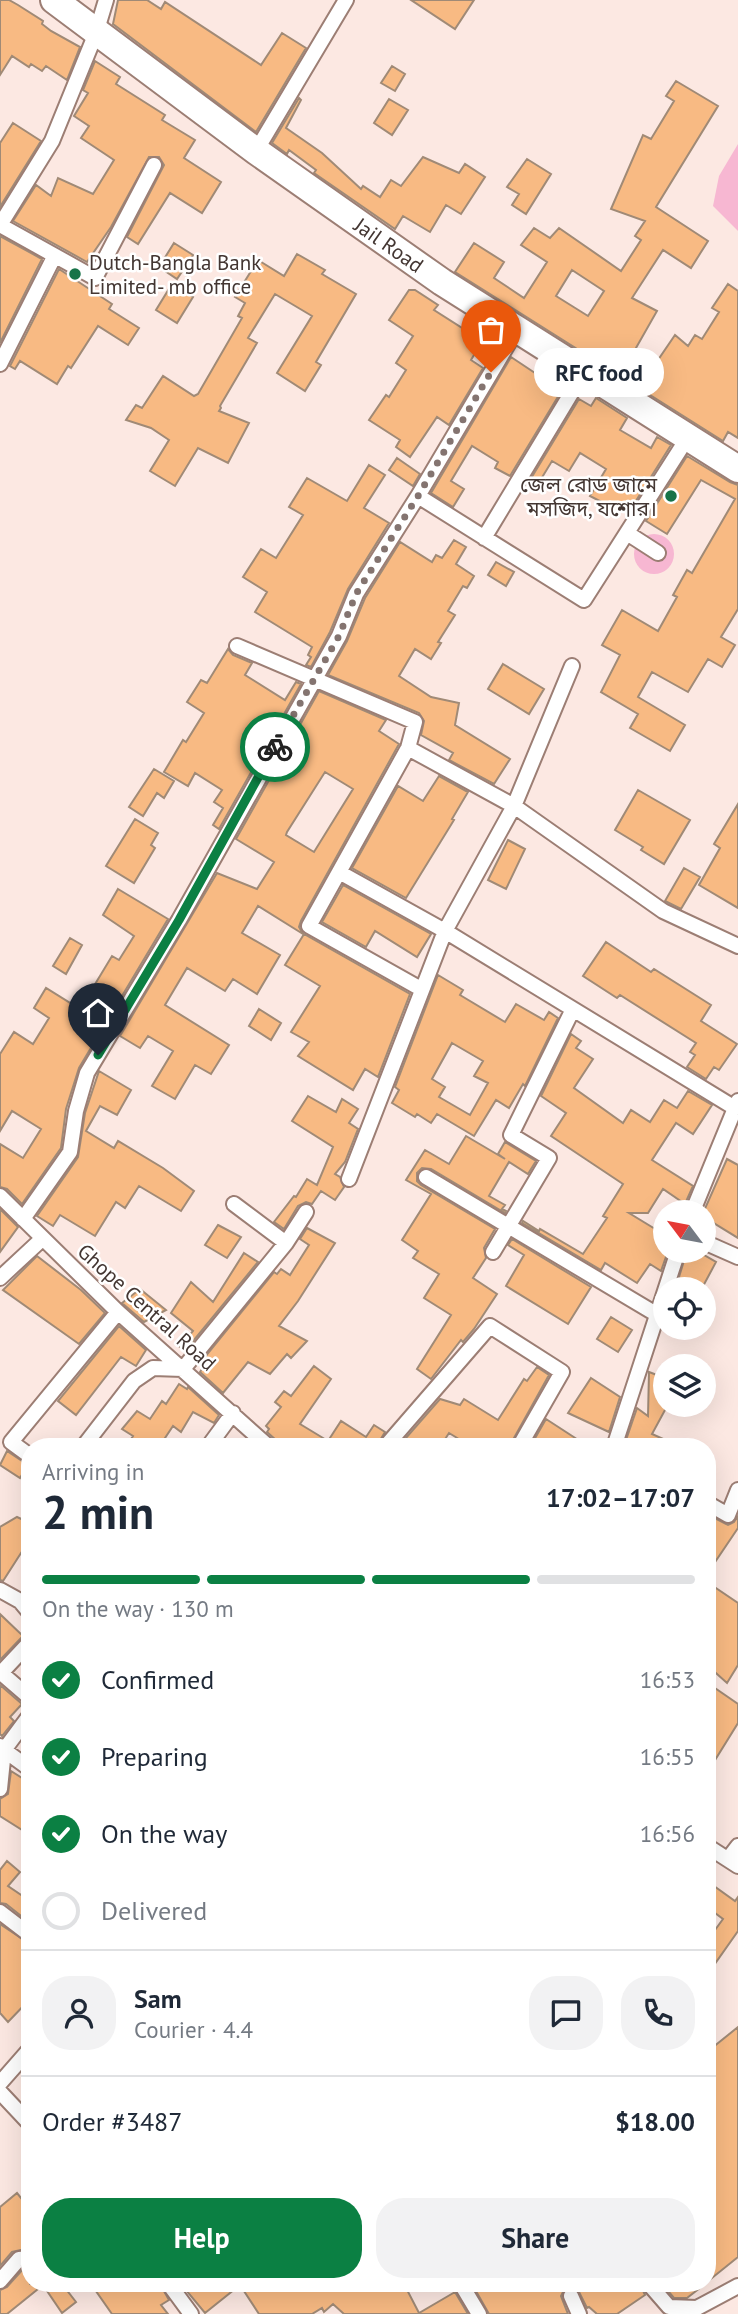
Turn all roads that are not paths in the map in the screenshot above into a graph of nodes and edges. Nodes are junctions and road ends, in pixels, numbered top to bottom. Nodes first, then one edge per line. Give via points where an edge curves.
1 (54, 0) edge
2 (106, 0) edge
3 (346, 0) edge
4 (96, 33) junction
5 (256, 151) junction
6 (154, 165) dead end
7 (0, 225) edge
8 (54, 257) junction
9 (517, 329) junction
10 (4, 345) edge
11 (0, 365) edge
12 (584, 372) junction
13 (688, 437) junction
14 (738, 469) edge
15 (418, 496) junction
16 (627, 533) junction
17 (484, 538) junction
18 (658, 553) dead end
19 (237, 646) dead end
20 (572, 666) dead end
21 (314, 679) junction
22 (408, 748) junction
23 (514, 806) junction
24 (339, 872) junction
25 (445, 931) junction
26 (738, 946) edge
27 (421, 989) junction
28 (573, 1009) junction
29 (736, 1105) edge
30 (426, 1177) dead end
31 (349, 1179) dead end
32 (0, 1196) edge
33 (697, 1200) edge
34 (234, 1204) dead end
35 (306, 1212) dead end
36 (23, 1219) junction
37 (508, 1226) junction
38 (42, 1239) junction
39 (286, 1243) junction
40 (716, 1247) edge
41 (493, 1252) dead end
42 (738, 1257) edge
43 (0, 1278) edge
44 (118, 1312) junction
45 (653, 1312) edge
46 (653, 1324) edge
47 (183, 1369) junction
48 (233, 1413) junction
49 (90, 1438) edge
50 (215, 1438) edge
51 (259, 1438) edge
52 (393, 1438) edge
53 (524, 1438) edge
54 (617, 1438) edge
55 (21, 1449) edge
56 (738, 1490) edge
57 (716, 1509) edge
58 (0, 1590) edge
59 (21, 1602) edge
60 (21, 1651) edge
61 (1, 1672) edge
62 (21, 1690) edge
63 (21, 1726) edge
64 (2, 1748) edge
65 (21, 1762) edge
66 (0, 1790) edge
67 (738, 1846) edge
68 (716, 1852) edge
69 (733, 1863) edge
70 (0, 1912) edge
71 (21, 1929) edge
72 (21, 2059) edge
73 (0, 2083) edge
74 (0, 2092) edge
75 (21, 2114) edge
76 (21, 2259) edge
77 (0, 2281) edge
78 (738, 2286) edge
79 (175, 2292) edge
80 (466, 2292) edge
81 (656, 2292) edge
82 (571, 2296) dead end
83 (191, 2314) edge
84 (479, 2314) edge
85 (579, 2314) edge

1 - 4 highway, Jail Road
2 - 4 street
3 - 5 street
4 - 5 highway, Jail Road
4 - 7 street via 51,141
5 - 9 highway, Jail Road
6 - 8 street via 94,278
7 - 8 street
8 - 10 street
9 - 12 highway, Jail Road
9 - 15 street
10 - 11 street
12 - 13 highway, Jail Road
12 - 17 street
13 - 14 highway, Jail Road
13 - 16 street
15 - 17 street
15 - 21 street via 356,594
16 - 17 street via 584,600
16 - 18 street
19 - 21 street
20 - 23 street
21 - 22 street via 415,722
21 - 36 street via 87,1073 70,1152
22 - 23 street
22 - 24 street
23 - 25 street
23 - 26 street via 663,911
24 - 25 street
24 - 27 street via 309,926
25 - 27 street
25 - 28 street
27 - 31 street
28 - 29 street
28 - 37 street via 511,1135 549,1158
29 - 33 street
30 - 37 street
32 - 36 street, Ghope Central Road
34 - 39 street
35 - 39 street
36 - 38 street, Ghope Central Road
37 - 41 street
37 - 45 street
38 - 43 street
38 - 44 street, Ghope Central Road
39 - 47 street
40 - 42 street
44 - 47 street, Ghope Central Road
44 - 55 street via 11,1442
46 - 54 street
47 - 48 street, Ghope Central Road
47 - 49 street via 153,1368 134,1381
48 - 50 street
48 - 51 street, Ghope Central Road
52 - 53 street via 490,1326 562,1372
56 - 57 street via 727,1516
58 - 59 street
60 - 61 street
61 - 62 street
63 - 64 street
64 - 65 street
64 - 66 street
67 - 69 street
68 - 69 street
70 - 71 street
72 - 73 street
74 - 75 street
76 - 77 street
78 - 81 street via 697,2308 668,2307
79 - 83 street
80 - 84 street
82 - 85 street

